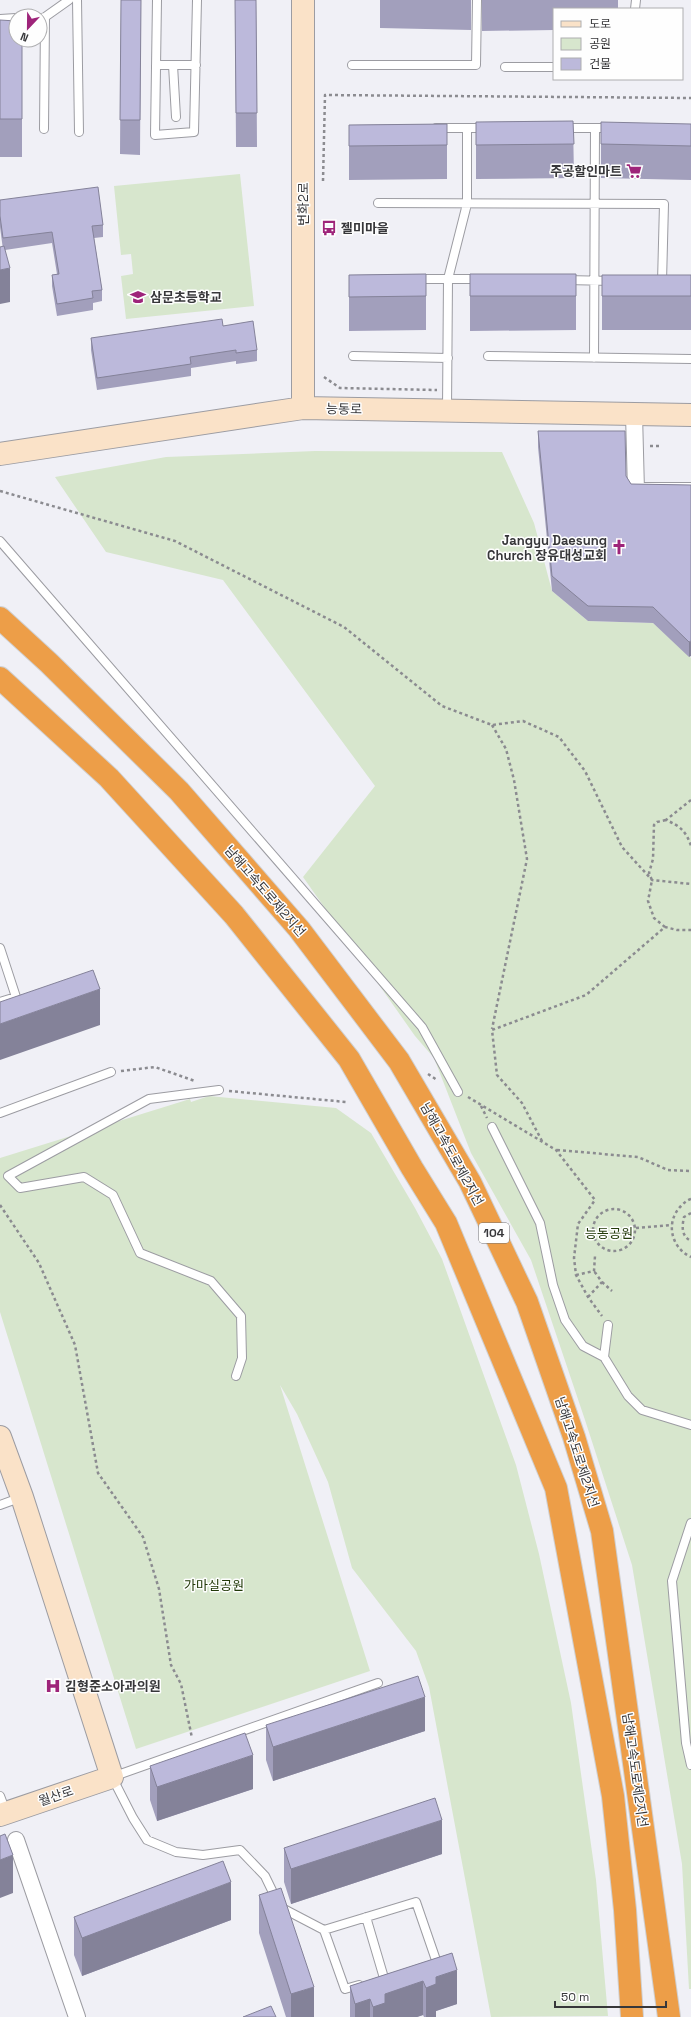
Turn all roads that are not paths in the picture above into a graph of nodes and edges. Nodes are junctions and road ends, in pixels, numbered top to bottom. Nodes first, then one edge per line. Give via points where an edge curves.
1 (69, 0) edge
2 (76, 0) edge
3 (157, 0) edge
4 (197, 0) edge
5 (303, 0) edge
6 (477, 0) edge
7 (48, 14) edge
8 (43, 48) edge
9 (157, 65) junction
10 (173, 65) junction
11 (196, 65) junction
12 (352, 65) dead end
13 (505, 67) dead end
14 (553, 67) edge
15 (176, 117) dead end
16 (427, 128) edge
17 (467, 128) junction
18 (499, 128) edge
19 (555, 128) edge
20 (594, 128) junction
21 (624, 128) edge
22 (44, 129) dead end
23 (79, 132) dead end
24 (378, 204) dead end
25 (467, 204) junction
26 (594, 204) junction
27 (409, 279) edge
28 (448, 279) junction
29 (486, 280) edge
30 (556, 280) edge
31 (594, 281) junction
32 (624, 281) edge
33 (646, 281) edge
34 (353, 356) dead end
35 (488, 356) dead end
36 (448, 358) junction
37 (594, 358) junction
38 (691, 359) edge
39 (303, 408) junction
40 (447, 412) junction
41 (634, 414) junction
42 (691, 415) edge
43 (0, 454) edge
44 (691, 491) edge
45 (0, 541) edge
46 (0, 618) edge
47 (0, 678) edge
48 (0, 948) edge
49 (0, 1002) edge
50 (111, 1072) road end
51 (219, 1090) road end
52 (458, 1092) road end
53 (0, 1113) edge
54 (492, 1127) dead end
55 (608, 1325) road end
56 (604, 1357) junction
57 (236, 1376) dead end
58 (691, 1425) edge
59 (0, 1437) edge
60 (22, 1497) junction
61 (0, 1505) edge
62 (691, 1523) edge
63 (378, 1683) dead end
64 (691, 1765) edge
65 (112, 1777) junction
66 (2, 1808) edge
67 (16, 1840) dead end
68 (366, 1917) junction
69 (324, 1930) junction
70 (422, 1968) edge
71 (668, 2011) edge
72 (77, 2017) edge
73 (632, 2017) edge

1 - 7 lane
2 - 23 lane
3 - 9 lane
4 - 11 lane
5 - 39 street, 번화2로
6 - 12 lane via 476,66
8 - 22 lane
9 - 10 lane
9 - 11 lane via 155,135 194,132
10 - 11 lane
10 - 15 lane
13 - 14 lane
16 - 17 lane
17 - 18 lane
17 - 25 lane
19 - 20 lane
20 - 21 lane
20 - 26 lane
24 - 25 lane
25 - 26 lane
25 - 28 lane
26 - 31 lane
26 - 33 lane via 664,204 662,282
27 - 28 lane
28 - 29 lane
28 - 36 lane
30 - 31 lane
31 - 32 lane
31 - 37 lane
34 - 36 lane
35 - 37 lane
36 - 40 lane
37 - 38 lane
39 - 40 street, 능동로
39 - 43 street, 능동로
40 - 41 street, 능동로
41 - 42 street, 능동로
41 - 44 street via 636,491
45 - 52 lane via 422,1027
46 - 71 highway, 남해고속도로제2지선 / 104 via 179,791 299,929 399,1061 470,1182 527,1302 574,1437 602,1531
47 - 73 highway, 남해고속도로제2지선 via 109,778 234,915 349,1059 446,1223 556,1488 613,1796 625,1910
48 - 49 lane via 16,997
50 - 53 lane
51 - 57 lane via 149,1098 8,1176 20,1188 84,1177 113,1195 140,1253 211,1281 241,1316 242,1358
54 - 56 lane via 540,1223 553,1285 565,1320 582,1346
55 - 56 lane
56 - 58 lane via 628,1396 642,1410
59 - 60 street
60 - 61 lane
60 - 65 street
62 - 64 lane via 672,1581 686,1743
63 - 65 lane
65 - 66 street, 월산로
65 - 69 lane via 147,1840 176,1852 203,1855 240,1850 265,1876 280,1907
67 - 72 street
68 - 69 lane
68 - 69 lane via 380,1980 345,1989
68 - 70 lane via 416,1902 437,1963

